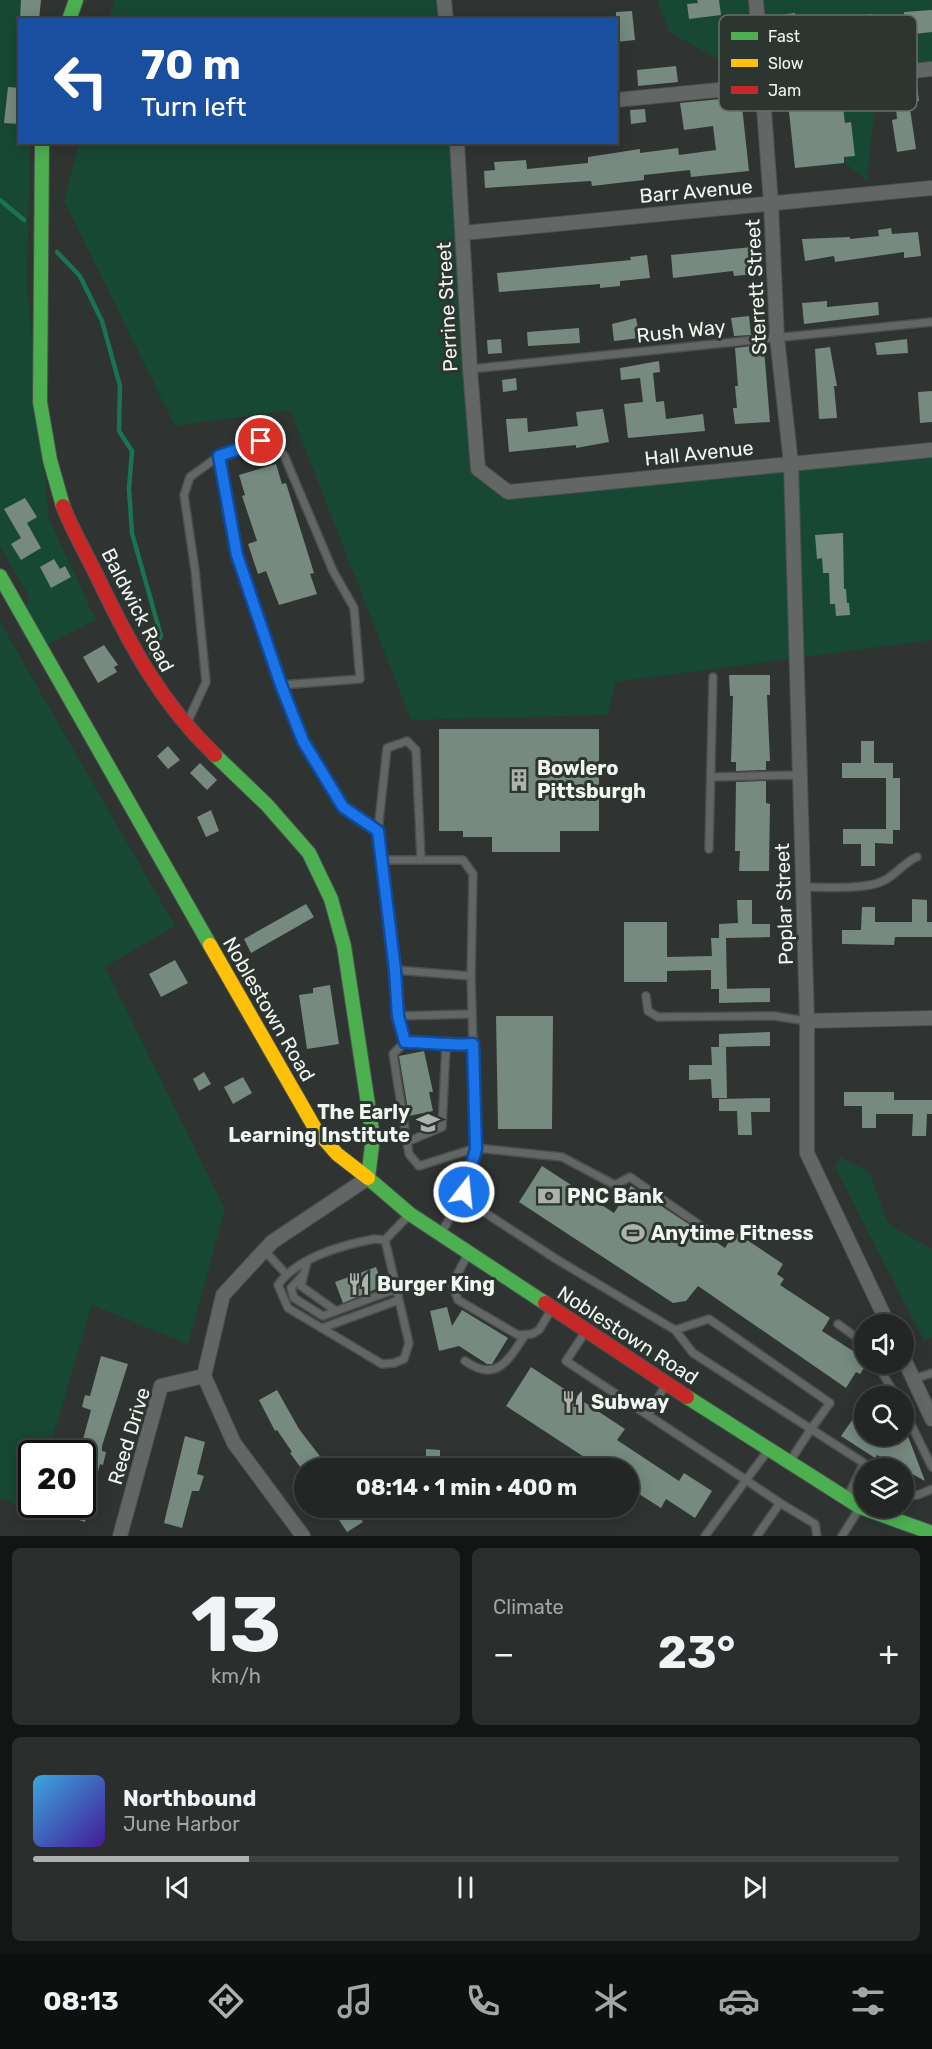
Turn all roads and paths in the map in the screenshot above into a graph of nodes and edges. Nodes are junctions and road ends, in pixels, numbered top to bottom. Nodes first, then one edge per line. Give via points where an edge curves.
1 (76, 0) edge
2 (444, 0) edge
3 (756, 0) edge
4 (757, 15) edge
5 (70, 18) edge
6 (446, 18) edge
7 (932, 69) edge
8 (917, 71) edge
9 (719, 90) edge
10 (618, 100) edge
11 (765, 111) edge
12 (42, 144) edge
13 (457, 144) edge
14 (932, 189) edge
15 (771, 204) junction
16 (463, 232) junction
17 (932, 322) edge
18 (777, 338) junction
19 (470, 369) junction
20 (932, 450) edge
21 (219, 456) junction
22 (791, 464) junction
23 (478, 469) joint
24 (0, 576) edge
25 (713, 677) dead end
26 (281, 685) junction
27 (186, 726) junction
28 (800, 775) junction
29 (711, 777) junction
30 (378, 831) junction
31 (709, 849) dead end
32 (917, 857) dead end
33 (384, 860) junction
34 (421, 860) junction
35 (804, 887) junction
36 (395, 970) junction
37 (471, 976) junction
38 (646, 996) dead end
39 (472, 1014) junction
40 (398, 1016) junction
41 (932, 1018) edge
42 (807, 1021) junction
43 (405, 1042) junction
44 (473, 1044) junction
45 (446, 1046) junction
46 (407, 1142) junction
47 (476, 1149) junction
48 (368, 1178) junction
49 (461, 1197) junction
50 (410, 1214) junction
51 (441, 1235) junction
52 (717, 1237) dead end
53 (385, 1240) junction
54 (264, 1250) junction
55 (469, 1254) junction
56 (307, 1262) junction
57 (286, 1274) junction
58 (304, 1274) junction
59 (396, 1289) junction
60 (399, 1300) junction
61 (551, 1309) junction
62 (336, 1311) junction
63 (883, 1314) edge
64 (838, 1324) dead end
65 (321, 1328) junction
66 (675, 1330) junction
67 (585, 1332) junction
68 (525, 1335) junction
69 (854, 1336) edge
70 (465, 1361) dead end
71 (932, 1373) edge
72 (911, 1374) edge
73 (204, 1376) junction
74 (913, 1379) junction
75 (667, 1384) junction
76 (648, 1415) junction
77 (932, 1419) edge
78 (914, 1426) edge
79 (812, 1429) junction
80 (769, 1450) junction
81 (928, 1450) edge
82 (856, 1458) edge
83 (789, 1463) junction
84 (932, 1467) edge
85 (746, 1480) junction
86 (854, 1486) edge
87 (932, 1489) edge
88 (914, 1495) edge
89 (847, 1499) junction
90 (780, 1503) junction
91 (854, 1503) edge
92 (854, 1517) edge
93 (888, 1518) edge
94 (925, 1533) edge
95 (120, 1536) edge
96 (303, 1536) edge
97 (705, 1536) edge
98 (757, 1536) edge
99 (818, 1536) edge
100 (843, 1536) edge

1 - 5 main road
2 - 6 street
3 - 4 street, Sterrett Street
7 - 8 street
9 - 10 street
11 - 15 street, Sterrett Street
12 - 27 main road, Baldwick Road via 40,402 50,460 64,508 132,648 156,688
13 - 16 street, Perrine Street
14 - 15 street, Barr Avenue
15 - 16 street, Barr Avenue
15 - 18 street, Sterrett Street
16 - 19 street, Perrine Street
17 - 18 lane, Rush Way
18 - 19 lane, Rush Way
18 - 22 street, Sterrett Street
19 - 23 street, Perrine Street
20 - 22 street, Hall Avenue
21 - 26 lane via 237,555
21 - 26 lane via 261,441 284,455 333,571 354,608 360,679
21 - 27 lane via 190,477 184,495 206,682
22 - 23 street, Hall Avenue via 508,492
22 - 28 street, Poplar Street
24 - 48 main road, Noblestown Road via 316,1130 337,1154
25 - 29 lane
26 - 30 lane via 303,741 343,807
27 - 48 main road, Baldwick Road via 267,805 309,853 331,899 344,946 373,1137
28 - 29 lane
28 - 35 street, Poplar Street
29 - 31 lane
30 - 33 lane
30 - 34 lane via 387,748 407,741 416,750
32 - 35 lane via 874,885
33 - 34 lane
33 - 36 lane
34 - 37 lane via 463,860 473,874
35 - 42 street, Poplar Street
36 - 37 lane
36 - 40 lane
37 - 39 lane
38 - 42 lane via 648,1011 658,1017 774,1016
39 - 40 lane
39 - 44 lane
40 - 43 lane
41 - 42 street
42 - 63 street, Poplar Street via 807,1152
43 - 45 lane via 441,1042
43 - 46 lane via 393,1054
44 - 45 lane
44 - 47 lane
45 - 46 lane via 442,1127
46 - 47 lane via 409,1154 418,1166
47 - 49 lane
47 - 52 lane via 562,1157 615,1185 630,1177
48 - 50 main road, Noblestown Road
48 - 54 street
49 - 51 lane
49 - 66 lane
50 - 51 main road, Noblestown Road
50 - 53 lane
51 - 55 main road, Noblestown Road
53 - 56 lane via 354,1243
53 - 59 lane
54 - 57 lane
54 - 73 street via 223,1295
55 - 61 main road, Noblestown Road
55 - 68 lane via 453,1277 453,1292 458,1300 511,1334
56 - 57 lane
56 - 58 lane
57 - 65 lane via 278,1285 288,1308
58 - 62 lane via 301,1286
58 - 62 lane via 291,1288 294,1298 323,1316
59 - 60 lane
59 - 62 lane
60 - 65 lane
60 - 65 lane via 409,1343 404,1359 394,1363 382,1364
61 - 67 main road, Noblestown Road
61 - 68 lane via 539,1330
64 - 69 lane
66 - 79 lane via 693,1353
66 - 79 lane via 710,1319 830,1403
67 - 75 main road, Noblestown Road
67 - 76 lane via 566,1361
68 - 70 lane via 510,1356 492,1371 480,1371
71 - 74 lane
72 - 74 street
73 - 95 street, Reed Drive via 161,1386
73 - 96 street via 234,1443
74 - 77 street
75 - 76 lane
75 - 80 main road, Noblestown Road
76 - 85 lane
78 - 81 lane
79 - 82 lane
79 - 83 lane
80 - 83 main road, Noblestown Road
80 - 85 lane
81 - 84 lane
83 - 89 main road, Noblestown Road
85 - 90 lane
85 - 97 lane
86 - 89 lane
87 - 88 lane
89 - 91 main road, Noblestown Road
90 - 98 lane
90 - 99 lane via 814,1524
92 - 100 lane
93 - 94 main road, Noblestown Road

